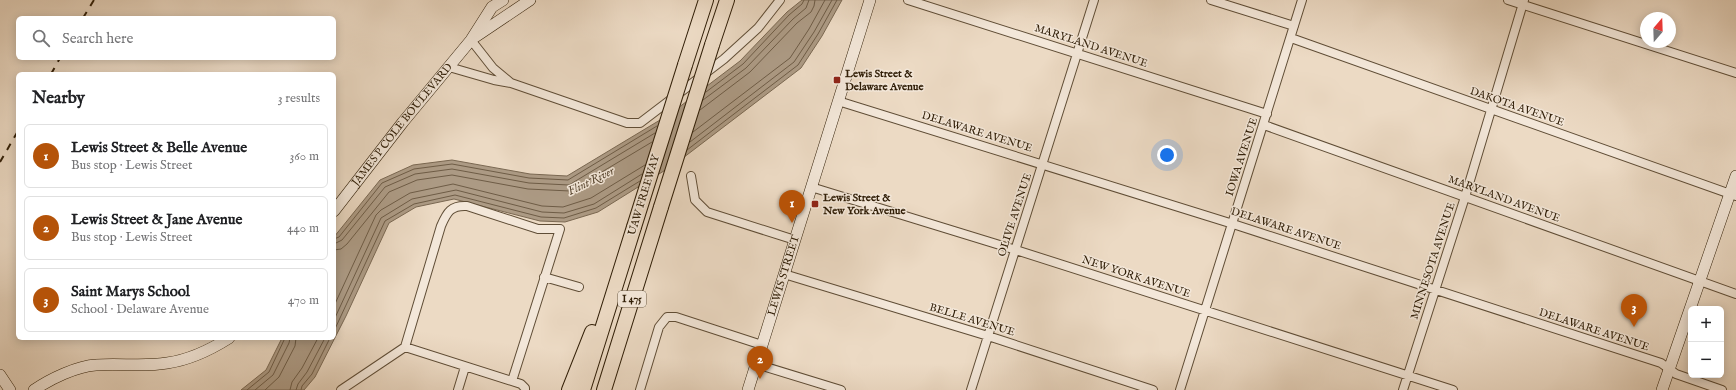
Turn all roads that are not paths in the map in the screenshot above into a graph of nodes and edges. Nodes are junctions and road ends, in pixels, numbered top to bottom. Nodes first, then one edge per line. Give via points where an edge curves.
1 (503, 0) edge
2 (530, 0) edge
3 (706, 0) edge
4 (727, 0) edge
5 (780, 0) edge
6 (870, 0) edge
7 (908, 0) edge
8 (1094, 0) edge
9 (1211, 0) edge
10 (1302, 0) edge
11 (1508, 0) edge
12 (1523, 2) edge
13 (1294, 26) junction
14 (1291, 38) junction
15 (471, 40) junction
16 (1078, 53) junction
17 (448, 66) junction
18 (1736, 73) edge
19 (511, 83) junction
20 (838, 101) junction
21 (1490, 109) junction
22 (1267, 114) junction
23 (1264, 125) junction
24 (1043, 164) junction
25 (691, 176) dead end
26 (1736, 176) edge
27 (811, 187) junction
28 (1733, 195) edge
29 (1465, 197) junction
30 (336, 208) edge
31 (1233, 224) junction
32 (795, 240) junction
33 (628, 245) junction
34 (1016, 250) junction
35 (784, 274) junction
36 (544, 278) junction
37 (1700, 281) junction
38 (578, 287) dead end
39 (1435, 290) junction
40 (1736, 294) edge
41 (1205, 310) junction
42 (988, 336) junction
43 (226, 340) edge
44 (762, 345) junction
45 (405, 347) junction
46 (756, 364) junction
47 (465, 367) junction
48 (1669, 368) junction
49 (0, 375) edge
50 (1407, 375) junction
51 (512, 381) junction
52 (605, 388) edge
53 (10, 390) edge
54 (34, 390) edge
55 (341, 390) edge
56 (458, 390) edge
57 (525, 390) edge
58 (569, 390) edge
59 (583, 390) edge
60 (640, 390) edge
61 (748, 390) edge
62 (841, 390) edge
63 (971, 390) edge
64 (1153, 390) edge
65 (1180, 390) edge
66 (1403, 390) edge
67 (1453, 390) edge
68 (1662, 390) edge
69 (1722, 390) edge

1 - 15 street, JAMES P COLE BOULEVARD via 492,7
2 - 15 street, JAMES P COLE BOULEVARD
3 - 33 highway, UAW FREEWAY / I 475, bridge
4 - 52 highway, UAW FREEWAY / I 475, bridge
5 - 19 street via 758,28 724,59 640,123 627,123
6 - 20 street, LEWIS STREET
7 - 16 street, MARYLAND AVENUE
8 - 16 street, OLIVE AVENUE
9 - 13 street
10 - 13 street, IOWA AVENUE
11 - 12 street
12 - 18 street
12 - 21 street, MINNESOTA AVENUE
13 - 14 street, IOWA AVENUE
14 - 21 street, DAKOTA AVENUE
14 - 22 street, IOWA AVENUE
15 - 17 street, JAMES P COLE BOULEVARD
15 - 19 street via 493,68
16 - 22 street, MARYLAND AVENUE
16 - 24 street, OLIVE AVENUE
17 - 19 street
17 - 30 street, JAMES P COLE BOULEVARD
20 - 24 street, DELAWARE AVENUE
20 - 27 street, LEWIS STREET
21 - 28 street, DAKOTA AVENUE
21 - 29 street, MINNESOTA AVENUE
22 - 23 street, IOWA AVENUE
23 - 29 street, MARYLAND AVENUE
23 - 31 street, IOWA AVENUE
24 - 31 street, DELAWARE AVENUE
24 - 34 street, OLIVE AVENUE
25 - 32 street via 695,200 707,212
26 - 28 street
27 - 32 street, LEWIS STREET
27 - 34 street, NEW YORK AVENUE
28 - 37 street
29 - 37 street, MARYLAND AVENUE
29 - 39 street, MINNESOTA AVENUE
31 - 39 street, DELAWARE AVENUE
31 - 41 street, IOWA AVENUE
32 - 35 street, LEWIS STREET
33 - 58 highway
33 - 59 highway, UAW FREEWAY / I 475
34 - 41 street, NEW YORK AVENUE
34 - 42 street, OLIVE AVENUE
35 - 42 street, BELLE AVENUE
35 - 44 street, LEWIS STREET
36 - 38 street
36 - 45 street via 560,229 538,229 467,206 452,207 446,212 441,226
36 - 51 street
37 - 40 street, MARYLAND AVENUE
37 - 48 street
39 - 48 street, DELAWARE AVENUE via 1661,363
39 - 50 street, MINNESOTA AVENUE
41 - 50 street, NEW YORK AVENUE
41 - 65 street, IOWA AVENUE
42 - 63 street, OLIVE AVENUE
42 - 64 street, BELLE AVENUE
43 - 54 street via 208,351 167,363 94,365 77,369
44 - 46 street, LEWIS STREET
44 - 60 street via 676,317 667,317 659,327
45 - 47 street
45 - 55 street
46 - 61 street, LEWIS STREET
46 - 62 street
47 - 51 street
47 - 56 street
48 - 68 street
48 - 69 street, DELAWARE AVENUE via 1676,374
49 - 53 street
50 - 66 street, MINNESOTA AVENUE
50 - 67 street, NEW YORK AVENUE
51 - 57 street via 521,384

